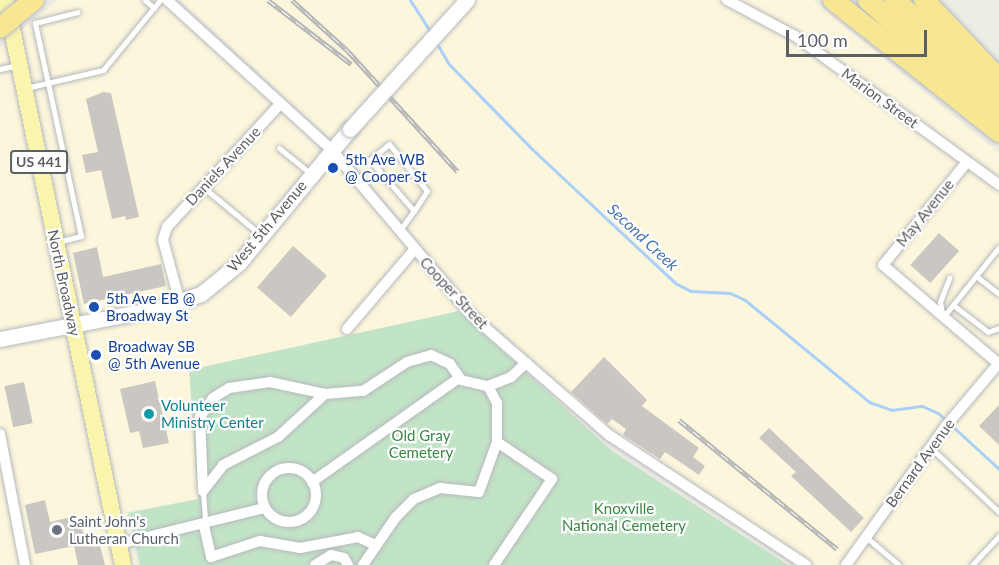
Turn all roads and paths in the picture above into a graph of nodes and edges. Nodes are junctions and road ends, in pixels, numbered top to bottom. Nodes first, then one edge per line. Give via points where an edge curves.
1 (6, 0) edge
2 (34, 0) edge
3 (145, 0) edge
4 (160, 0) edge
5 (167, 0) edge
6 (467, 0) edge
7 (727, 0) edge
8 (833, 0) edge
9 (868, 0) edge
10 (895, 0) edge
11 (924, 0) edge
12 (154, 8) junction
13 (78, 12) dead end
14 (0, 28) edge
15 (19, 65) junction
16 (0, 69) edge
17 (999, 79) edge
18 (48, 83) junction
19 (24, 88) junction
20 (999, 99) edge
21 (280, 105) junction
22 (999, 118) edge
23 (999, 132) edge
24 (279, 148) dead end
25 (331, 149) junction
26 (968, 162) junction
27 (311, 174) junction
28 (999, 185) edge
29 (209, 192) dead end
30 (414, 211) junction
31 (399, 231) junction
32 (262, 236) junction
33 (56, 243) junction
34 (999, 247) edge
35 (414, 250) junction
36 (976, 276) junction
37 (949, 278) dead end
38 (999, 294) edge
39 (180, 303) junction
40 (953, 306) junction
41 (943, 317) junction
42 (73, 324) junction
43 (999, 328) edge
44 (347, 329) dead end
45 (0, 339) edge
46 (526, 363) junction
47 (999, 363) edge
48 (459, 378) junction
49 (488, 387) junction
50 (325, 394) junction
51 (0, 434) edge
52 (497, 442) junction
53 (931, 448) junction
54 (312, 482) junction
55 (203, 491) junction
56 (265, 508) junction
57 (999, 512) edge
58 (204, 526) junction
59 (999, 536) edge
60 (866, 537) junction
61 (119, 544) junction
62 (375, 545) junction
63 (25, 565) edge
64 (123, 565) edge
65 (315, 565) edge
66 (348, 565) edge
67 (363, 565) edge
68 (494, 565) edge
69 (806, 565) edge
70 (846, 565) edge
71 (899, 565) edge
72 (972, 565) edge

1 - 15 main road, North Broadway / US 441
2 - 14 highway, bridge
3 - 12 lane
4 - 12 lane
5 - 21 street, Cooper Street
6 - 25 street, West 5th Avenue, bridge
7 - 26 street, Marion Street via 795,36
8 - 23 highway
9 - 22 highway
10 - 20 highway
11 - 17 highway
12 - 18 lane via 103,70
13 - 18 lane via 35,23
15 - 16 lane
15 - 19 main road, North Broadway / US 441
18 - 19 lane
18 - 33 lane via 81,236
19 - 33 main road, North Broadway / US 441
21 - 25 street, Cooper Street
21 - 39 street, Daniels Avenue via 166,227 163,240
24 - 27 lane
25 - 27 street, West 5th Avenue
25 - 31 street, Cooper Street
26 - 28 street, Marion Street
26 - 41 street, May Avenue via 883,265
27 - 32 street, West 5th Avenue
29 - 32 lane
30 - 30 lane via 425,187 390,144 370,160
30 - 31 lane
31 - 35 street, Cooper Street
32 - 39 street, West 5th Avenue via 224,278
33 - 42 main road, North Broadway / US 441
34 - 36 lane
35 - 44 street
35 - 46 street, Cooper Street via 472,316
36 - 38 lane
36 - 40 lane
37 - 41 lane via 940,302
39 - 42 street, West 5th Avenue
40 - 41 lane
40 - 43 lane via 988,332
41 - 47 street
42 - 45 street, West 5th Avenue
42 - 61 main road, North Broadway / US 441
46 - 49 street via 511,377
46 - 69 street, Cooper Street via 609,435
47 - 53 street, Bernard Avenue
48 - 49 street
48 - 50 street via 450,364 426,355 407,362 368,390
48 - 54 street
49 - 52 street via 497,403
50 - 55 street via 278,437 223,465
50 - 55 street via 303,386 257,382 217,394 200,417
51 - 63 street
52 - 62 street via 477,494 440,488 427,492 404,508
52 - 68 street via 552,479
53 - 57 lane
53 - 60 street, Bernard Avenue
54 - 56 street via 300,470 275,472 262,492
54 - 56 street via 313,506 302,518 277,520
55 - 58 lane
56 - 58 street
58 - 61 street
58 - 62 street via 211,557 260,541 300,548 358,537
59 - 72 lane
60 - 70 street, Bernard Avenue
60 - 71 lane
61 - 64 main road, North Broadway / US 441
62 - 67 street
65 - 66 street via 331,555 344,558

